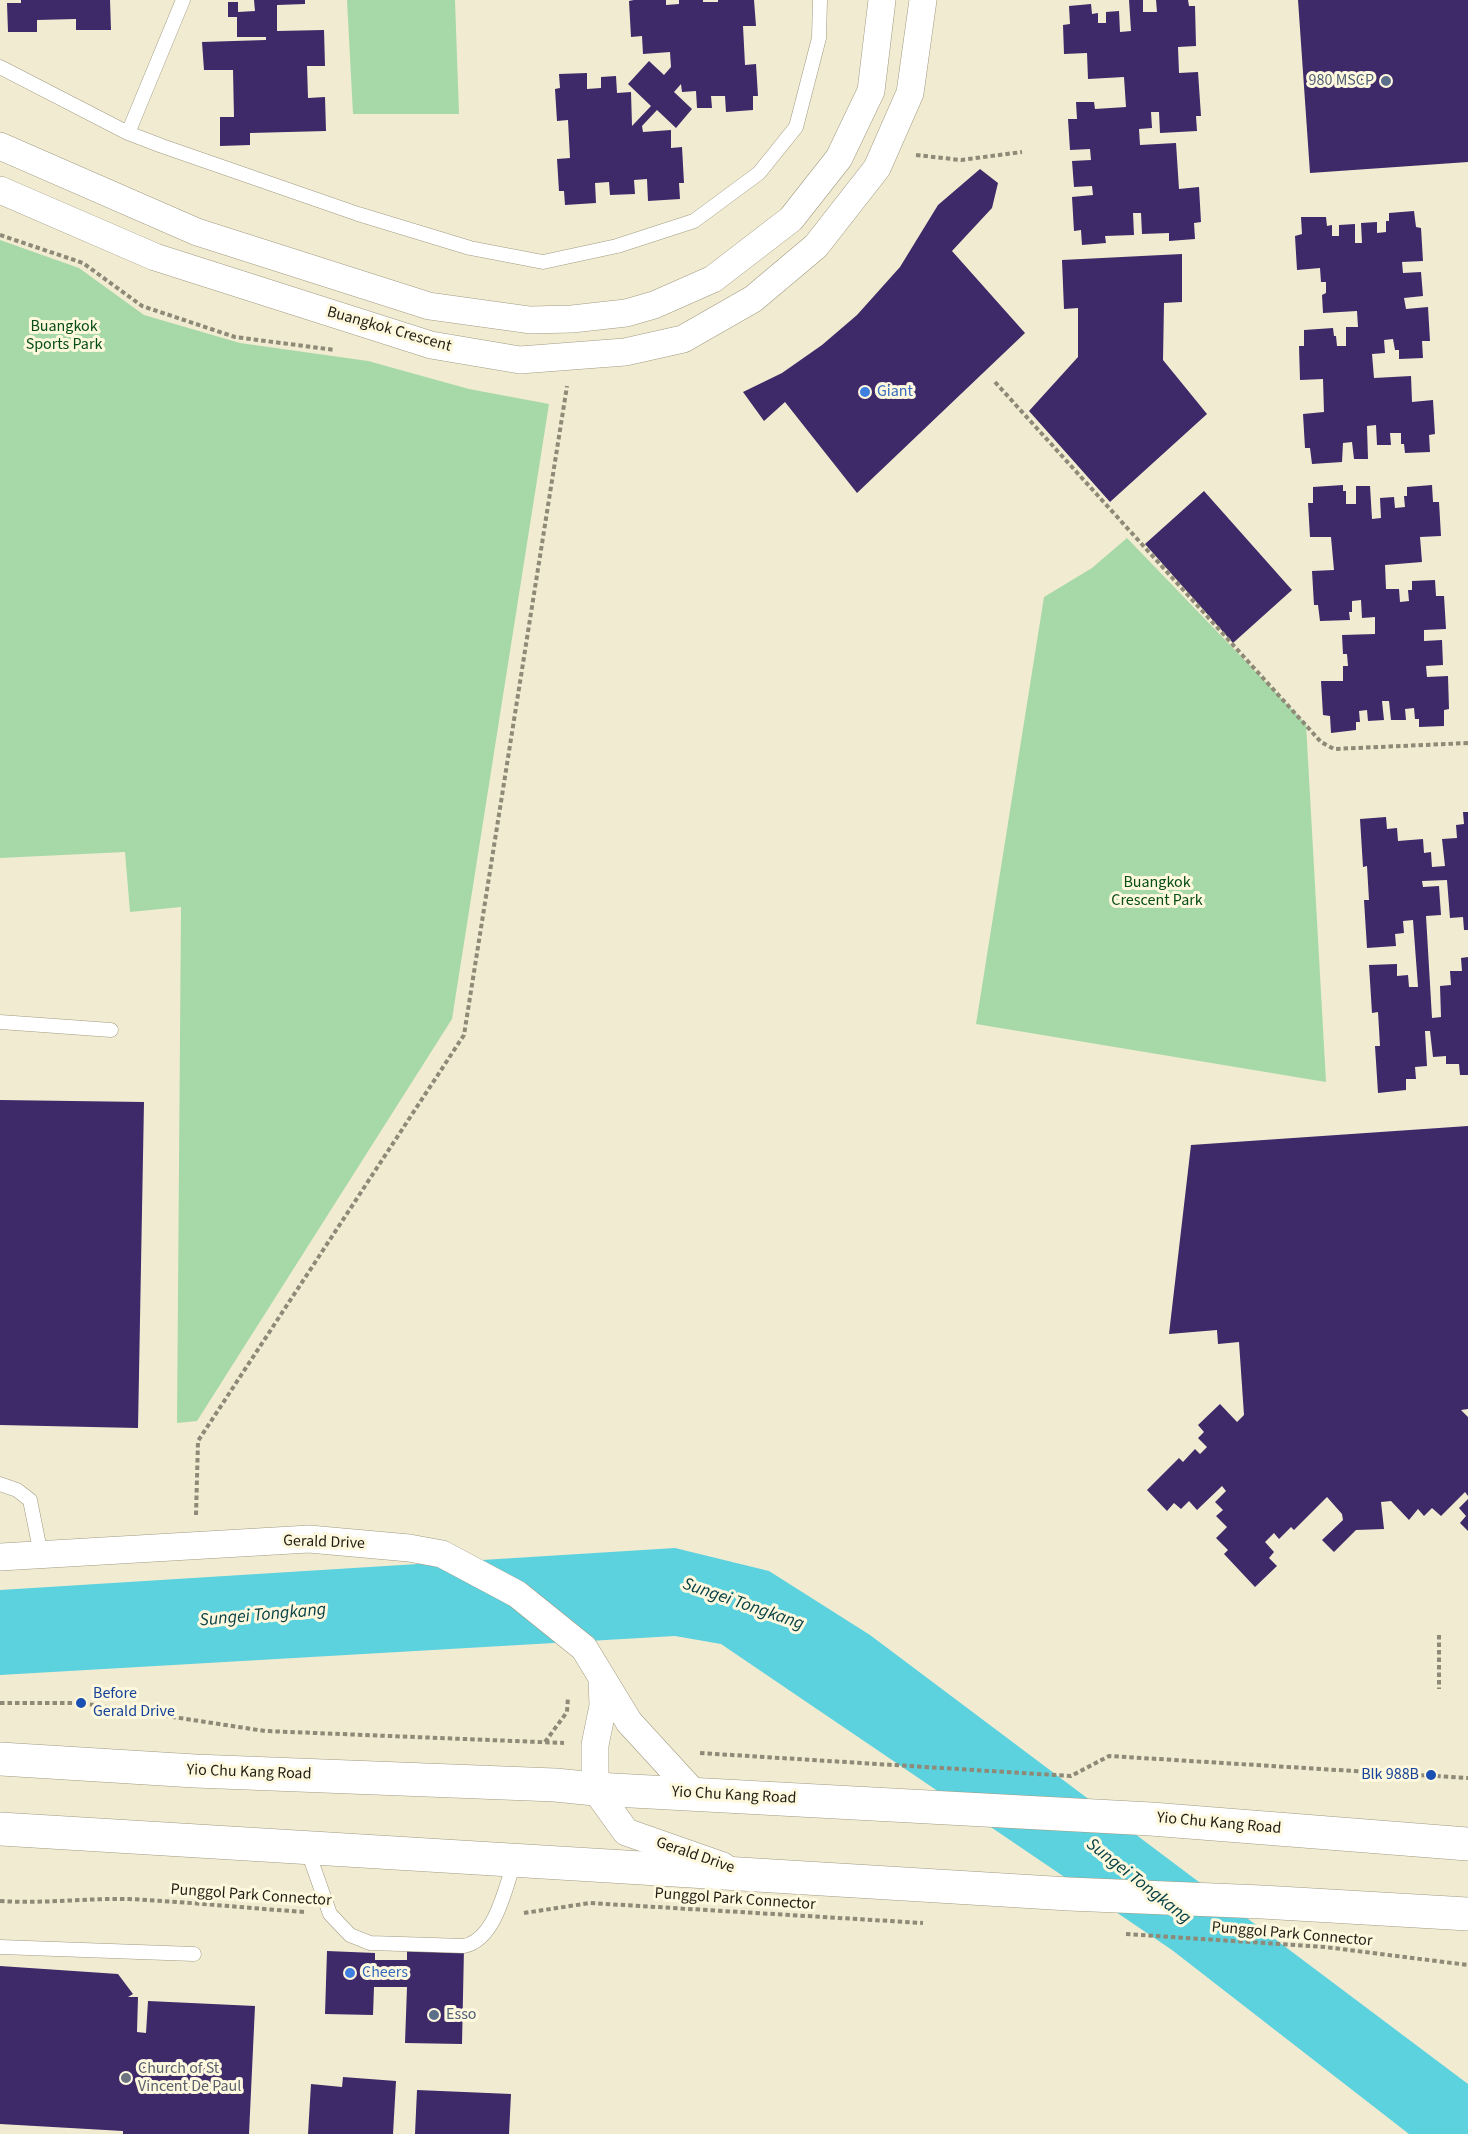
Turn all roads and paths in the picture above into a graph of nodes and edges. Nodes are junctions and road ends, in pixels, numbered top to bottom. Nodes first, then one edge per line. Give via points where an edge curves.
1 (183, 0) edge
2 (820, 0) edge
3 (882, 0) edge
4 (923, 0) edge
5 (0, 67) edge
6 (128, 133) junction
7 (0, 146) edge
8 (1022, 152) dead end
9 (937, 159) dead end
10 (0, 190) edge
11 (995, 382) dead end
12 (567, 386) dead end
13 (1468, 743) edge
14 (0, 1022) edge
15 (111, 1030) dead end
16 (0, 1484) edge
17 (195, 1546) junction
18 (41, 1555) junction
19 (0, 1557) edge
20 (1439, 1635) dead end
21 (602, 1678) junction
22 (569, 1689) dead end
23 (1439, 1689) dead end
24 (0, 1703) edge
25 (265, 1731) dead end
26 (545, 1742) dead end
27 (0, 1759) edge
28 (862, 1764) dead end
29 (1468, 1778) edge
30 (596, 1789) junction
31 (695, 1794) junction
32 (0, 1829) edge
33 (1468, 1844) edge
34 (307, 1848) junction
35 (515, 1860) junction
36 (750, 1874) junction
37 (0, 1902) edge
38 (330, 1914) junction
39 (1468, 1914) edge
40 (494, 1918) junction
41 (933, 1923) dead end
42 (1122, 1934) dead end
43 (0, 1947) edge
44 (194, 1954) dead end
45 (1468, 1965) edge

1 - 6 lane
2 - 6 lane via 819,38 796,127 759,173 694,221 617,246 543,262 470,248 358,214
3 - 7 street via 871,91 839,158 791,219 713,279 626,313 530,320 429,306 197,232
4 - 10 street, Buangkok Crescent via 910,93 877,168 816,246 753,299 683,339 625,352 520,360 430,345 155,257
5 - 6 lane
8 - 9 path
11 - 13 path via 1321,742 1334,749
12 - 17 path via 464,1035 198,1441
14 - 15 lane
16 - 18 lane via 30,1500
17 - 18 street, Gerald Drive
17 - 21 street, Gerald Drive via 309,1539 442,1554 517,1594 584,1648
18 - 19 street, Gerald Drive
20 - 23 path
21 - 30 street, Gerald Drive via 603,1706 595,1745
21 - 31 street, Gerald Drive via 629,1722
22 - 26 path via 567,1712
24 - 25 path via 81,1702
27 - 30 main road, Yio Chu Kang Road
28 - 29 path via 1071,1776 1109,1756
30 - 31 main road, Yio Chu Kang Road
30 - 36 street, Gerald Drive via 626,1832
31 - 33 main road, Yio Chu Kang Road via 1151,1819
32 - 34 main road
34 - 35 main road
34 - 38 lane
35 - 36 main road
35 - 40 lane
36 - 39 main road
37 - 38 path, Punggol Park Connector via 131,1899
38 - 40 lane via 350,1935 370,1943 464,1947 483,1936
40 - 41 path, Punggol Park Connector via 590,1903
42 - 45 path, Punggol Park Connector via 1325,1947
43 - 44 lane

